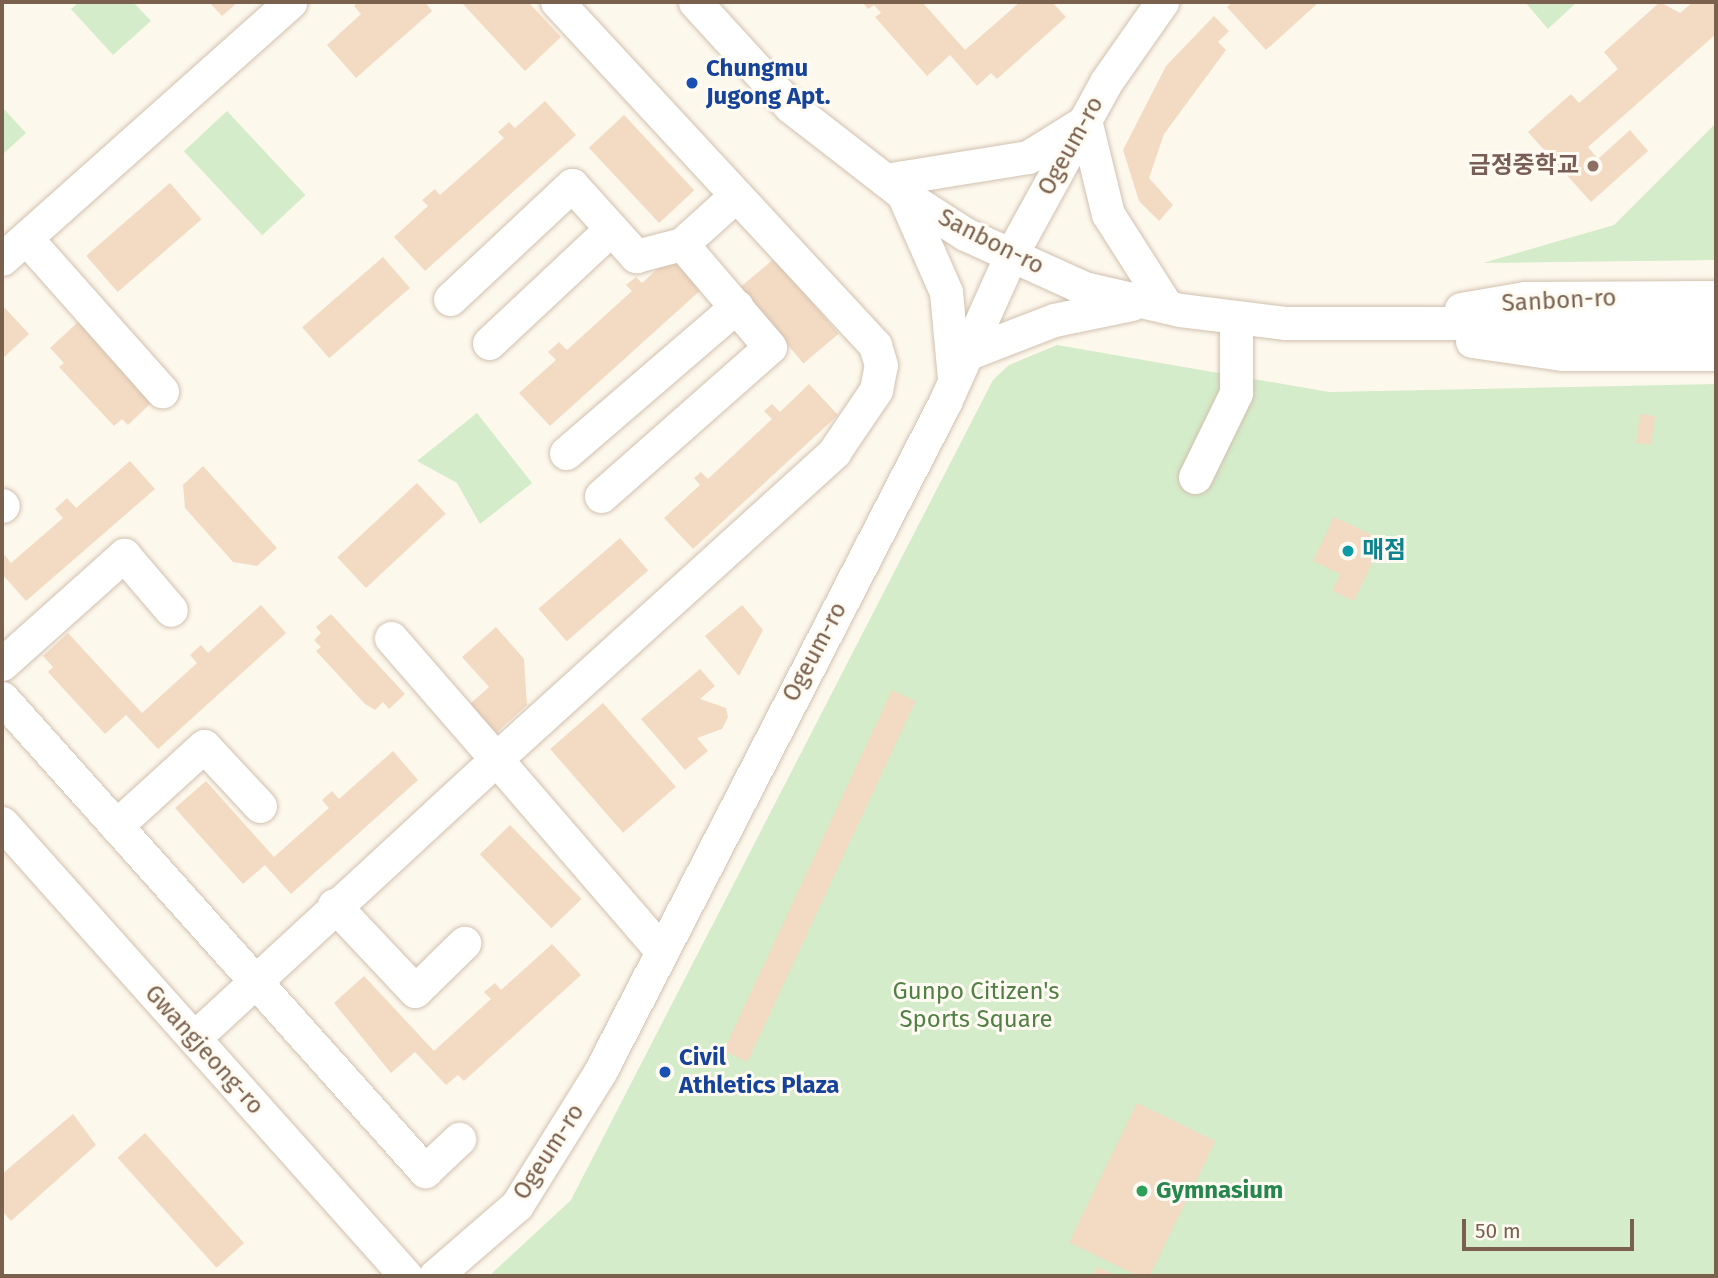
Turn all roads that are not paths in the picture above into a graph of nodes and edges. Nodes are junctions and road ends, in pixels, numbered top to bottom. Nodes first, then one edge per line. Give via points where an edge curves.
1 (290, 2) edge
2 (557, 2) edge
3 (695, 2) edge
4 (1162, 2) edge
5 (1086, 120) junction
6 (894, 187) junction
7 (734, 197) junction
8 (611, 229) junction
9 (682, 244) junction
10 (14, 249) edge
11 (1011, 255) junction
12 (1716, 297) edge
13 (450, 299) dead end
14 (1156, 304) junction
15 (737, 306) junction
16 (1236, 317) junction
17 (1716, 323) edge
18 (1362, 326) junction
19 (489, 343) dead end
20 (1716, 354) edge
21 (960, 367) junction
22 (162, 391) dead end
23 (566, 453) dead end
24 (1195, 477) dead end
25 (601, 496) dead end
26 (171, 610) dead end
27 (391, 638) dead end
28 (2, 664) edge
29 (2, 698) edge
30 (496, 759) junction
31 (260, 806) dead end
32 (2, 823) edge
33 (116, 826) junction
34 (334, 905) junction
35 (464, 943) dead end
36 (661, 950) junction
37 (253, 980) junction
38 (194, 1038) junction
39 (459, 1139) dead end
40 (406, 1276) edge
41 (435, 1276) edge

1 - 10 street
2 - 7 street
3 - 6 street, Sanbon-ro via 791,107
4 - 5 street, Ogeum-ro
5 - 6 street via 1028,157
5 - 11 street, Ogeum-ro
5 - 14 street via 1108,214
6 - 11 street, Sanbon-ro
6 - 21 street via 946,292
7 - 9 street
7 - 30 street via 875,345 881,365 876,390 834,452
8 - 9 street via 636,256
8 - 13 street via 572,185
8 - 19 street
9 - 15 street
10 - 22 street
11 - 14 street, Sanbon-ro via 1084,288
11 - 21 street, Ogeum-ro
12 - 18 street, Sanbon-ro via 1525,298
14 - 16 street, Sanbon-ro
14 - 21 street via 1054,320
15 - 23 street
15 - 25 street via 770,347
16 - 18 street, Sanbon-ro
16 - 24 street via 1236,393
17 - 18 street, Sanbon-ro
18 - 20 street, Sanbon-ro via 1562,354
21 - 36 street, Ogeum-ro
26 - 28 street via 124,555
27 - 30 street
29 - 33 street
30 - 34 street
30 - 36 street
31 - 33 street via 204,746
32 - 38 street, Gwangjeong-ro
33 - 37 street
34 - 35 street via 415,991
34 - 37 street
36 - 41 street, Ogeum-ro via 600,1072 517,1205
37 - 38 street
37 - 39 street via 425,1171
38 - 40 street, Gwangjeong-ro

